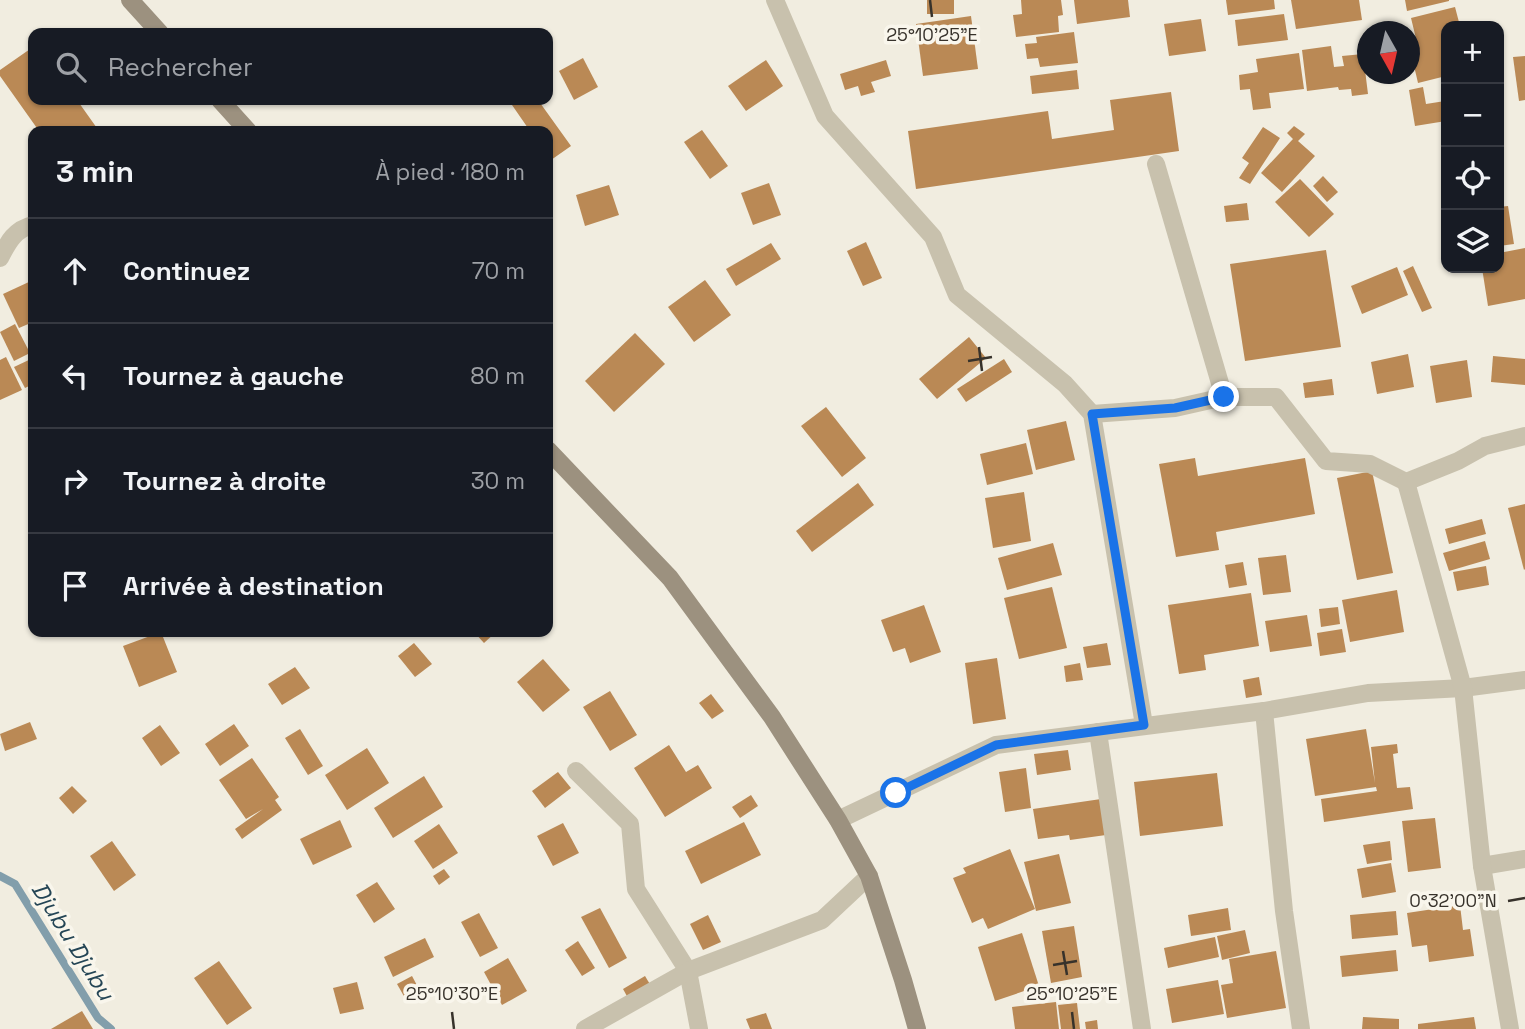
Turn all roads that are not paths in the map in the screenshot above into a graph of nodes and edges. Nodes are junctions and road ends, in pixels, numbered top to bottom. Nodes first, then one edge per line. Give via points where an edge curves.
1 (130, 0) edge
2 (775, 0) edge
3 (155, 28) edge
4 (225, 105) edge
5 (243, 126) edge
6 (1156, 164) dead end
7 (28, 226) edge
8 (0, 258) edge
9 (1224, 397) junction
10 (1092, 414) junction
11 (1525, 436) edge
12 (553, 455) edge
13 (1406, 482) junction
14 (1525, 680) edge
15 (1463, 688) junction
16 (1264, 711) junction
17 (1144, 725) junction
18 (1097, 732) junction
19 (576, 771) dead end
20 (838, 820) junction
21 (1525, 859) edge
22 (1482, 866) junction
23 (869, 876) junction
24 (688, 971) junction
25 (584, 1029) edge
26 (699, 1029) edge
27 (916, 1029) edge
28 (1142, 1029) edge
29 (1301, 1029) edge
30 (1510, 1029) edge

1 - 3 street
2 - 10 street via 825,116 933,237 957,295 1065,384
4 - 5 street
6 - 9 street
7 - 8 street via 10,237
9 - 10 street via 1175,408
9 - 13 street via 1276,397 1326,461 1370,464
10 - 17 street
11 - 13 street via 1485,446
12 - 20 street via 670,578 772,717
13 - 15 street
14 - 15 street
15 - 16 street via 1368,693
15 - 22 street
16 - 17 street
16 - 29 street
17 - 18 street
18 - 20 street via 996,745
18 - 28 street
19 - 24 street via 631,824 636,889
20 - 23 street
21 - 22 street
22 - 30 street
23 - 24 street via 822,920
23 - 27 street
24 - 25 street
24 - 26 street

